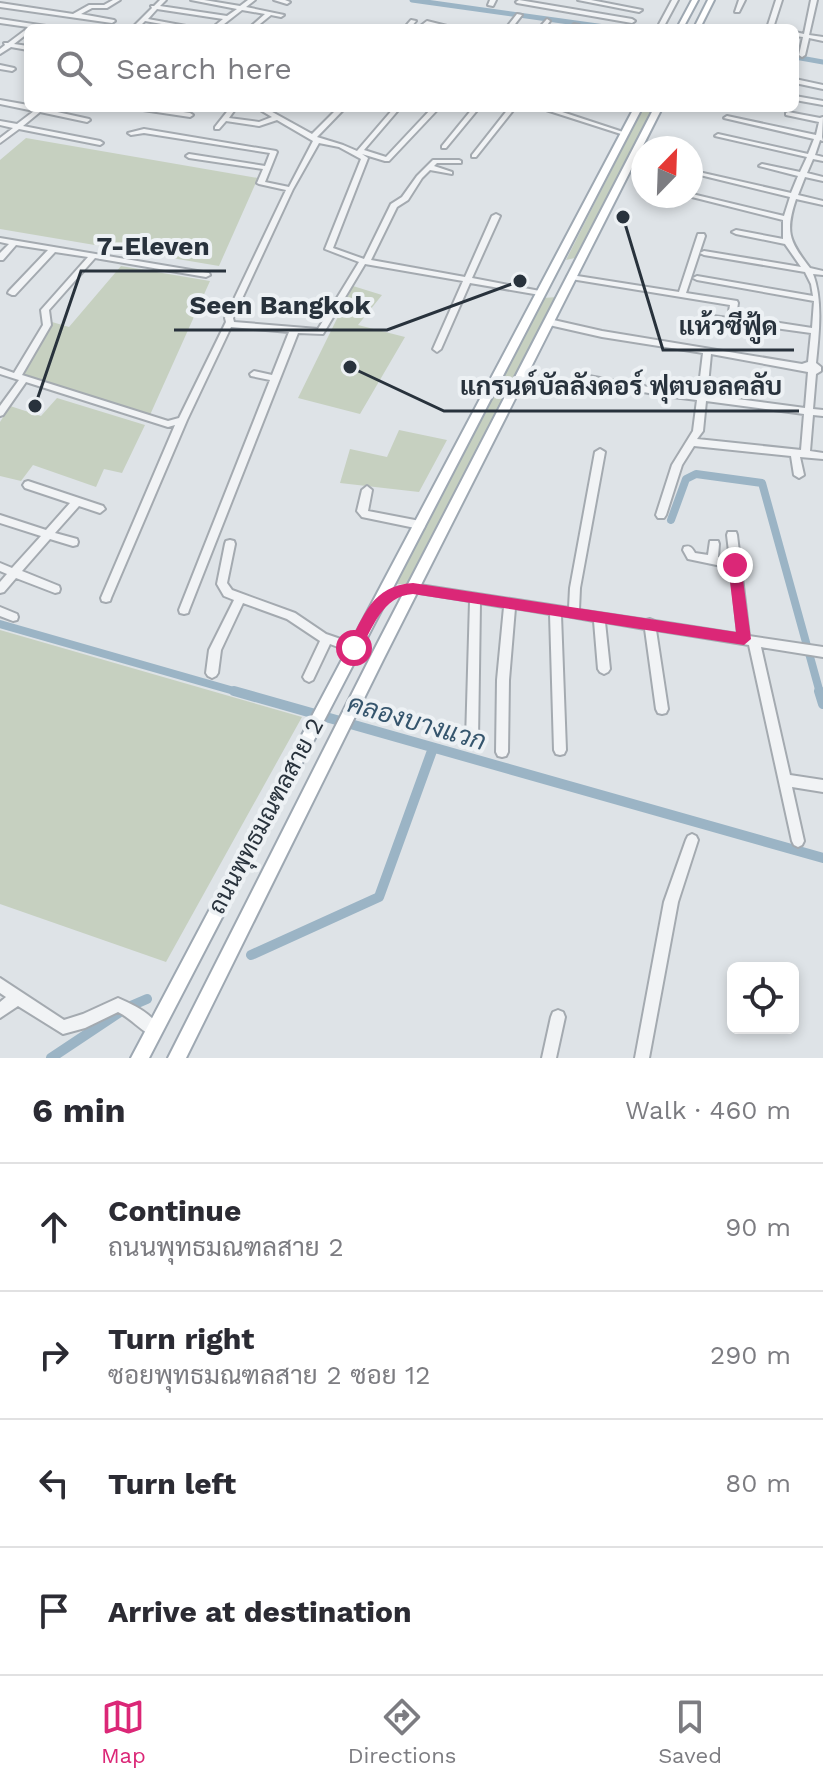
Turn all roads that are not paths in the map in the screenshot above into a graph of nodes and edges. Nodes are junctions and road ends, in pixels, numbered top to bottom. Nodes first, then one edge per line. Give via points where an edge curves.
1 (117, 0) edge
2 (163, 0) edge
3 (194, 0) edge
4 (252, 0) edge
5 (277, 0) edge
6 (581, 0) edge
7 (645, 0) edge
8 (675, 0) edge
9 (695, 0) edge
10 (742, 0) edge
11 (779, 0) edge
12 (814, 0) edge
13 (287, 2) edge
14 (710, 2) edge
15 (0, 5) edge
16 (153, 7) junction
17 (518, 7) edge
18 (242, 8) junction
19 (53, 10) junction
20 (639, 10) junction
21 (737, 11) dead end
22 (270, 13) junction
23 (77, 15) junction
24 (281, 15) dead end
25 (228, 18) junction
26 (146, 20) junction
27 (0, 21) edge
28 (112, 21) dead end
29 (413, 21) dead end
30 (547, 21) dead end
31 (35, 24) edge
32 (140, 24) edge
33 (170, 24) edge
34 (220, 24) edge
35 (257, 24) edge
36 (410, 24) edge
37 (545, 24) edge
38 (630, 24) edge
39 (662, 24) edge
40 (682, 24) edge
41 (699, 24) edge
42 (771, 24) edge
43 (24, 27) edge
44 (24, 33) edge
45 (799, 35) edge
46 (806, 36) junction
47 (823, 39) edge
48 (0, 43) edge
49 (9, 45) junction
50 (24, 47) edge
51 (0, 52) edge
52 (802, 55) dead end
53 (0, 67) edge
54 (12, 69) dead end
55 (799, 82) edge
56 (823, 87) edge
57 (799, 99) edge
58 (0, 102) edge
59 (823, 103) edge
60 (24, 106) edge
61 (30, 112) edge
62 (51, 112) edge
63 (192, 112) edge
64 (230, 112) edge
65 (267, 112) edge
66 (338, 112) edge
67 (393, 112) edge
68 (432, 112) edge
69 (473, 112) edge
70 (509, 112) edge
71 (556, 112) edge
72 (636, 112) edge
73 (656, 112) edge
74 (788, 114) dead end
75 (274, 116) junction
76 (727, 118) dead end
77 (224, 119) junction
78 (87, 120) dead end
79 (823, 120) edge
80 (0, 123) edge
81 (183, 123) dead end
82 (17, 127) junction
83 (217, 128) dead end
84 (131, 133) dead end
85 (623, 133) junction
86 (718, 136) dead end
87 (315, 138) junction
88 (821, 139) edge
89 (0, 141) edge
90 (100, 143) dead end
91 (444, 147) dead end
92 (189, 156) dead end
93 (474, 156) dead end
94 (812, 156) junction
95 (823, 159) edge
96 (459, 162) dead end
97 (762, 166) dead end
98 (429, 167) junction
99 (267, 168) junction
100 (450, 173) dead end
101 (703, 175) dead end
102 (804, 175) junction
103 (823, 179) edge
104 (292, 187) dead end
105 (796, 196) junction
106 (703, 199) edge
107 (823, 203) edge
108 (496, 216) dead end
109 (787, 219) junction
110 (736, 232) dead end
111 (701, 236) dead end
112 (0, 240) edge
113 (788, 242) junction
114 (14, 243) junction
115 (53, 249) junction
116 (704, 253) dead end
117 (93, 256) junction
118 (558, 256) junction
119 (0, 258) edge
120 (365, 260) junction
121 (579, 261) junction
122 (807, 270) junction
123 (823, 273) edge
124 (206, 275) dead end
125 (571, 277) junction
126 (697, 278) dead end
127 (470, 279) junction
128 (564, 291) junction
129 (12, 293) dead end
130 (540, 293) junction
131 (682, 294) junction
132 (819, 296) edge
133 (713, 319) dead end
134 (549, 322) junction
135 (760, 323) dead end
136 (231, 324) junction
137 (817, 326) edge
138 (294, 331) junction
139 (437, 349) dead end
140 (707, 352) junction
141 (818, 352) edge
142 (814, 369) edge
143 (0, 371) edge
144 (254, 374) dead end
145 (578, 377) dead end
146 (19, 378) junction
147 (275, 378) junction
148 (702, 395) junction
149 (808, 411) junction
150 (0, 413) edge
151 (823, 413) edge
152 (182, 420) junction
153 (691, 442) junction
154 (600, 452) dead end
155 (800, 454) junction
156 (823, 456) edge
157 (799, 475) dead end
158 (28, 485) dead end
159 (367, 490) dead end
160 (76, 502) junction
161 (100, 509) dead end
162 (661, 515) dead end
163 (0, 519) edge
164 (420, 525) junction
165 (47, 534) junction
166 (732, 535) dead end
167 (73, 542) dead end
168 (230, 544) dead end
169 (714, 544) dead end
170 (688, 550) dead end
171 (713, 560) junction
172 (735, 565) junction
173 (0, 567) edge
174 (14, 573) junction
175 (413, 588) junction
176 (0, 589) edge
177 (55, 589) dead end
178 (475, 597) junction
179 (106, 598) dead end
180 (240, 598) junction
181 (383, 598) junction
182 (510, 602) junction
183 (555, 609) junction
184 (184, 610) dead end
185 (0, 611) edge
186 (574, 612) junction
187 (599, 616) junction
188 (13, 617) dead end
189 (650, 623) junction
190 (327, 638) junction
191 (749, 640) junction
192 (355, 647) junction
193 (818, 651) edge
194 (378, 656) junction
195 (604, 669) dead end
196 (212, 673) dead end
197 (309, 677) dead end
198 (662, 709) dead end
199 (472, 740) dead end
200 (560, 750) dead end
201 (502, 752) dead end
202 (784, 780) junction
203 (823, 786) edge
204 (692, 840) dead end
205 (798, 841) dead end
206 (0, 985) edge
207 (18, 997) junction
208 (0, 1011) edge
209 (558, 1017) dead end
210 (154, 1030) junction
211 (140, 1058) edge
212 (177, 1058) edge
213 (549, 1058) edge
214 (642, 1058) edge

1 - 23 street
2 - 16 street
3 - 18 street
4 - 18 street
5 - 13 street
6 - 20 street
7 - 20 street
8 - 39 street
9 - 14 main road
9 - 40 main road
10 - 21 street
11 - 42 street
12 - 46 street
14 - 41 main road
15 - 19 street
16 - 25 street
16 - 26 street
17 - 38 street
18 - 22 street
18 - 25 street
19 - 23 street
19 - 31 street
20 - 38 street
22 - 24 street
22 - 35 street
23 - 28 street
25 - 34 street
26 - 32 street
26 - 33 street
27 - 43 street
29 - 36 street
30 - 37 street
44 - 49 street
45 - 46 street
46 - 47 street
46 - 52 street
48 - 49 street
49 - 50 street
49 - 51 street
53 - 54 street
55 - 56 street
57 - 59 street
58 - 60 street
61 - 82 street
62 - 78 street
63 - 81 street
64 - 77 street
65 - 75 street
66 - 87 street
67 - 68 street via 358,150 387,160
69 - 91 street
70 - 93 street
71 - 85 street
72 - 85 main road, ถนนพุทธมณฑลสาย 2
73 - 121 main road, ถนนพุทธมณฑลสาย 2
74 - 79 street
75 - 77 street via 259,124
75 - 87 street
76 - 88 street
77 - 83 street
79 - 88 street
80 - 82 street
82 - 89 street
82 - 90 street
84 - 99 street via 270,150 274,154
85 - 118 main road, ถนนพุทธมณฑลสาย 2
86 - 94 street
87 - 104 street
87 - 120 street via 365,158 329,249
88 - 94 street
92 - 99 street
94 - 95 street
94 - 102 street
96 - 98 street via 435,161
97 - 102 street
98 - 100 street
98 - 120 street via 394,206
99 - 136 street via 261,183 290,189 229,318
101 - 105 street
102 - 103 street
102 - 105 street
105 - 107 street
105 - 109 street
106 - 109 street
108 - 127 street
109 - 113 street
110 - 113 street
111 - 131 street
112 - 114 street
113 - 122 street
114 - 115 street
114 - 119 street
115 - 117 street
115 - 129 street
116 - 122 street
117 - 124 street
117 - 146 street via 45,310 47,325
118 - 121 main road via 565,262
118 - 130 main road, ถนนพุทธมณฑลสาย 2
120 - 127 street
120 - 138 street via 323,329
121 - 125 main road, ถนนพุทธมณฑลสาย 2
122 - 123 street
122 - 132 street
125 - 128 main road, ถนนพุทธมณฑลสาย 2
125 - 131 street
126 - 132 street
127 - 130 street
127 - 139 street
128 - 130 main road
128 - 134 main road, ถนนพุทธมณฑลสาย 2
130 - 164 main road, ถนนพุทธมณฑลสาย 2
131 - 133 street via 734,303 732,321
132 - 137 street
134 - 140 street
134 - 175 main road, ถนนพุทธมณฑลสาย 2
135 - 137 street
136 - 138 street
136 - 152 street
137 - 141 street
138 - 147 street
140 - 142 street
140 - 148 street
141 - 142 street
142 - 149 street
143 - 146 street
144 - 147 street
145 - 148 street
146 - 150 street
146 - 152 street via 155,421
147 - 184 street
148 - 149 street
148 - 153 street via 698,431
149 - 151 street
149 - 155 street
152 - 179 street
153 - 155 street
153 - 162 street via 677,465
154 - 186 street
155 - 156 street
155 - 157 street
158 - 160 street
159 - 164 street via 365,514
160 - 161 street
160 - 165 street
163 - 165 street
164 - 181 main road, ถนนพุทธมณฑลสาย 2
165 - 167 street
165 - 174 street
166 - 172 street
168 - 180 street via 222,584
169 - 171 street
170 - 171 street via 692,556
171 - 172 street
172 - 191 street
173 - 174 street
174 - 176 street
174 - 177 street
175 - 178 street
175 - 181 main road
175 - 194 main road, ถนนพุทธมณฑลสาย 2
178 - 182 street
178 - 199 street
180 - 190 street via 291,616
180 - 196 street via 215,650
181 - 192 main road, ถนนพุทธมณฑลสาย 2
182 - 183 street
182 - 201 street
183 - 186 street
183 - 200 street
185 - 188 street
186 - 187 street
187 - 189 street
187 - 195 street
189 - 191 street
189 - 198 street
190 - 192 street
190 - 197 street
191 - 193 street
191 - 202 street
192 - 194 main road via 372,640
192 - 210 main road, ถนนพุทธมณฑลสาย 2
194 - 212 main road, ถนนพุทธมณฑลสาย 2
202 - 203 street
202 - 205 street
204 - 214 street via 671,902
206 - 207 street
207 - 208 street
207 - 210 street via 63,1027 111,1007 128,1009
209 - 213 street
210 - 211 main road, ถนนพุทธมณฑลสาย 2

